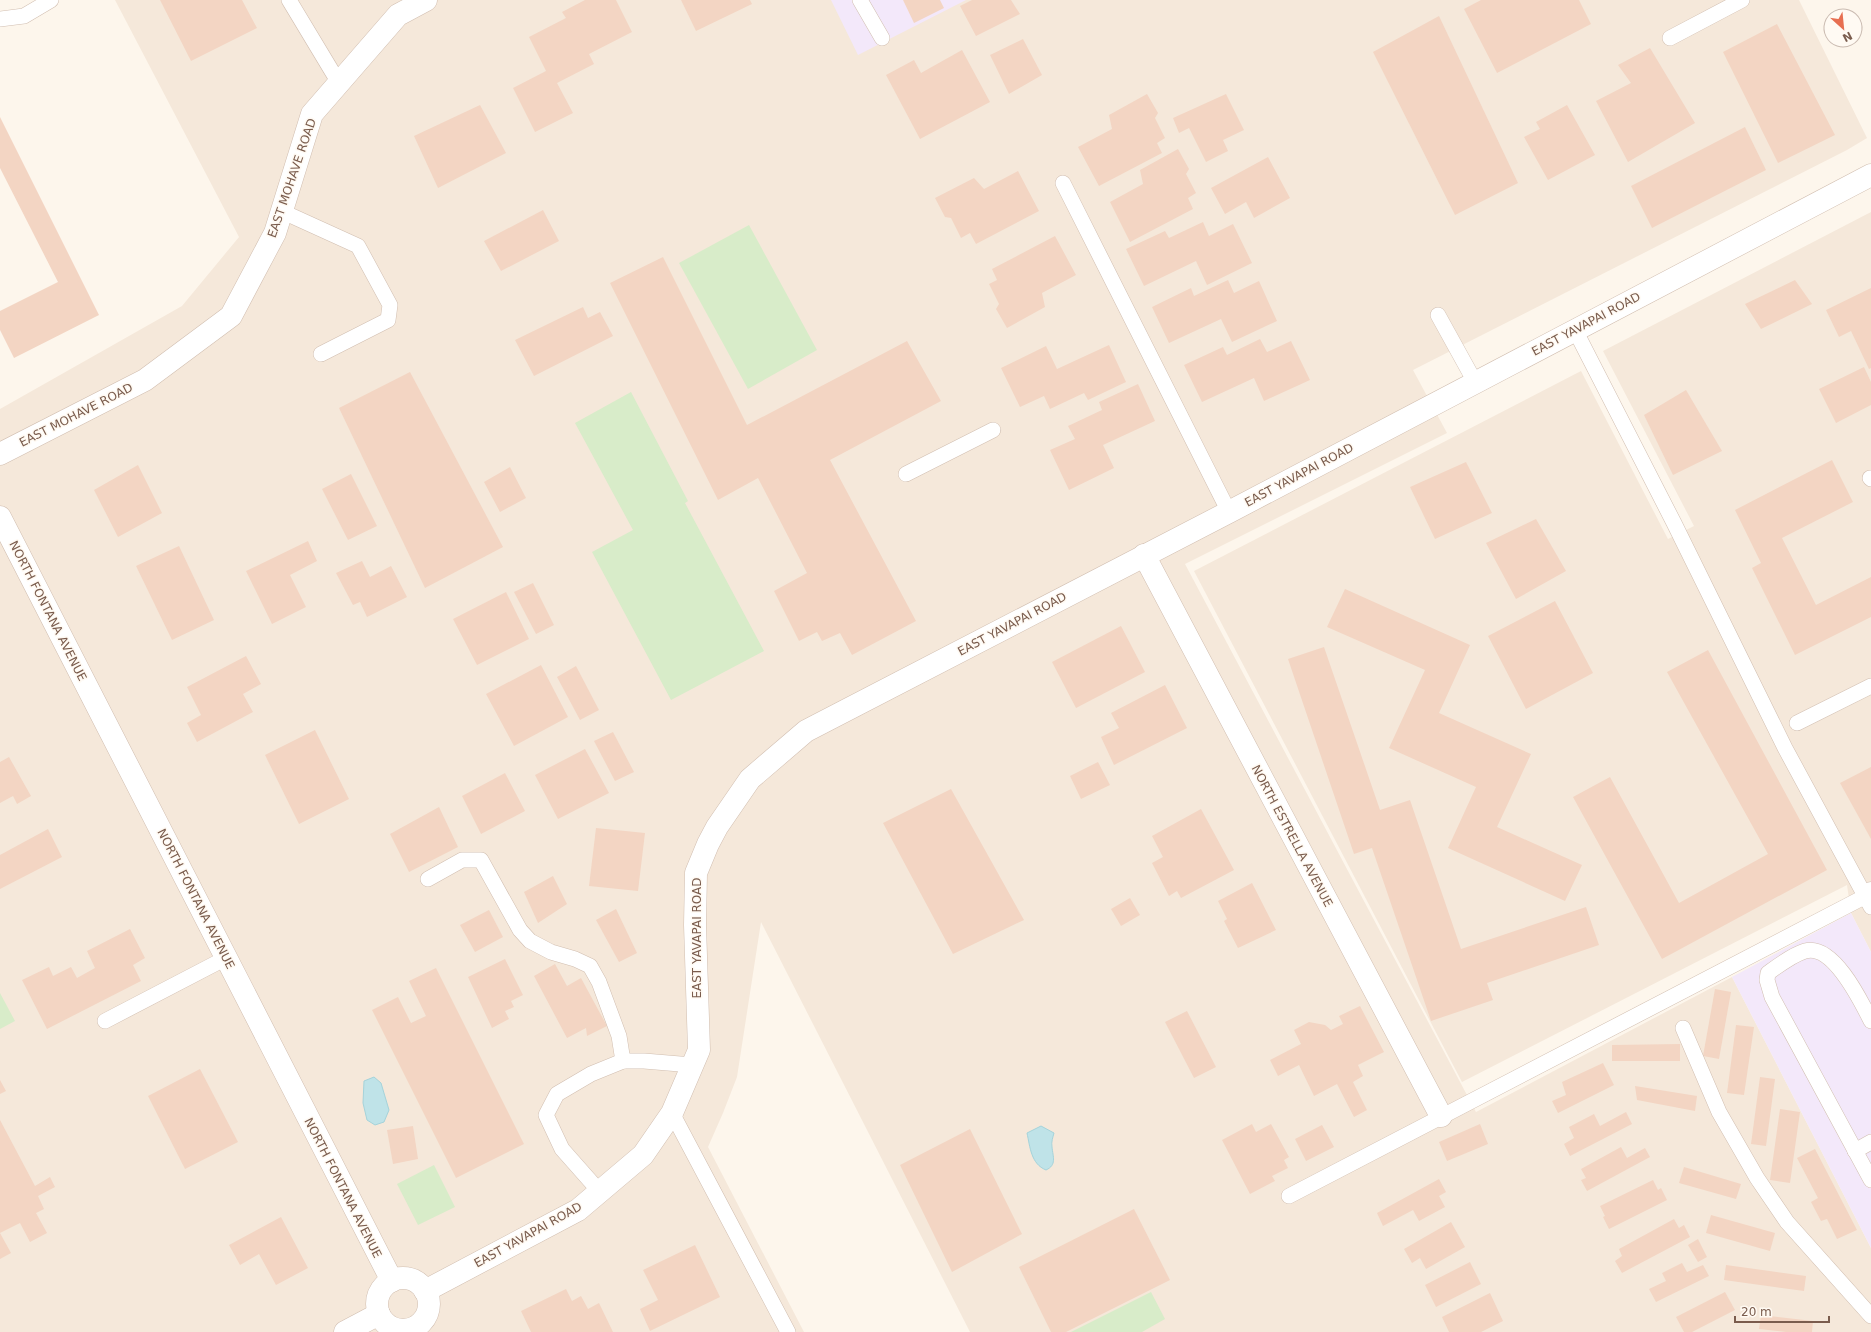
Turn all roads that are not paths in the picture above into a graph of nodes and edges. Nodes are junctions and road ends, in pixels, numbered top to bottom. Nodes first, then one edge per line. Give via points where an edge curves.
1 (51, 0) edge
2 (289, 0) edge
3 (426, 0) edge
4 (860, 0) edge
5 (1742, 0) edge
6 (0, 19) edge
7 (882, 38) dead end
8 (1670, 38) dead end
9 (339, 83) junction
10 (1871, 176) edge
11 (1063, 183) dead end
12 (282, 211) junction
13 (1438, 315) dead end
14 (1575, 330) junction
15 (321, 354) dead end
16 (1475, 382) junction
17 (993, 430) dead end
18 (0, 454) edge
19 (906, 474) dead end
20 (1229, 512) junction
21 (0, 517) edge
22 (1144, 555) junction
23 (1871, 686) edge
24 (1797, 723) dead end
25 (428, 879) dead end
26 (1869, 899) edge
27 (226, 958) junction
28 (105, 1021) dead end
29 (1871, 1021) edge
30 (1683, 1028) dead end
31 (623, 1061) junction
32 (692, 1065) junction
33 (672, 1113) junction
34 (1441, 1116) junction
35 (1871, 1142) edge
36 (1855, 1151) junction
37 (1871, 1180) edge
38 (600, 1192) junction
39 (1289, 1196) dead end
40 (392, 1281) junction
41 (425, 1290) junction
42 (380, 1314) junction
43 (1871, 1316) edge
44 (414, 1330) edge
45 (345, 1332) edge
46 (788, 1332) edge

1 - 6 lane via 24,16
2 - 9 lane
3 - 9 street, EAST MOHAVE ROAD via 398,15
4 - 7 lane
5 - 8 lane
9 - 12 street, EAST MOHAVE ROAD via 312,114
10 - 14 street, EAST YAVAPAI ROAD
11 - 20 lane
12 - 15 lane via 358,246 390,305 388,320
12 - 18 street, EAST MOHAVE ROAD via 275,233 231,316 145,380
13 - 16 lane
14 - 16 street, EAST YAVAPAI ROAD
14 - 26 lane via 1785,748
16 - 20 street, EAST YAVAPAI ROAD
17 - 19 lane
20 - 22 street, EAST YAVAPAI ROAD
21 - 27 street, NORTH FONTANA AVENUE
22 - 32 street, EAST YAVAPAI ROAD via 806,731 750,779 714,833 696,873 699,1050
22 - 34 street, NORTH ESTRELLA AVENUE
23 - 24 lane
25 - 31 lane via 462,860 481,860 520,930 530,941 551,952 590,966 599,982 619,1036
26 - 34 lane
27 - 28 lane
27 - 40 street, NORTH FONTANA AVENUE
29 - 36 lane via 1848,979 1838,967 1816,950 1806,950 1768,973 1766,980 1772,997
30 - 43 lane via 1719,1112 1757,1178 1787,1222
31 - 32 lane
31 - 38 lane via 591,1074 557,1094 546,1115 562,1149
32 - 33 street, EAST YAVAPAI ROAD
33 - 38 street, EAST YAVAPAI ROAD via 643,1154
33 - 46 lane
34 - 39 lane
35 - 36 lane
36 - 37 lane
38 - 41 street, EAST YAVAPAI ROAD via 578,1210
40 - 41 street via 404,1278 412,1280
40 - 42 street via 382,1289 378,1297
41 - 44 street via 429,1307 426,1316
42 - 44 street via 384,1321 398,1330
42 - 45 street

